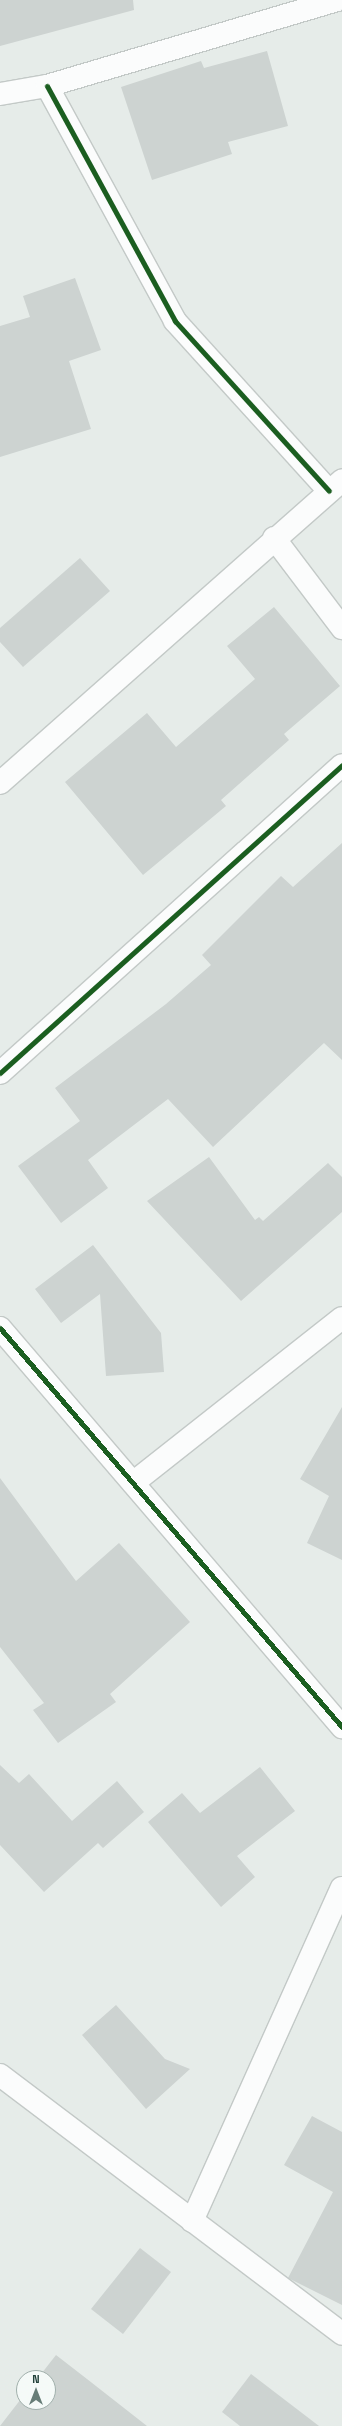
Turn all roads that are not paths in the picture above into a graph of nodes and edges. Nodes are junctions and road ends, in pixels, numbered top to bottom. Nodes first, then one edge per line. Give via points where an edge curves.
1 (337, 0) edge
2 (47, 86) junction
3 (0, 94) edge
4 (335, 486) edge
5 (274, 538) junction
6 (342, 628) edge
7 (342, 765) edge
8 (0, 783) edge
9 (0, 1073) edge
10 (342, 1318) edge
11 (0, 1328) edge
12 (133, 1483) junction
13 (342, 1727) edge
14 (342, 1888) edge
15 (0, 2075) edge
16 (192, 2221) junction
17 (342, 2334) edge

1 - 2 street
2 - 3 street
2 - 4 street via 175,321
4 - 5 street
5 - 6 street
5 - 8 street
7 - 9 street
10 - 12 street
11 - 12 street
12 - 13 street
14 - 16 street
15 - 16 street
16 - 17 street

